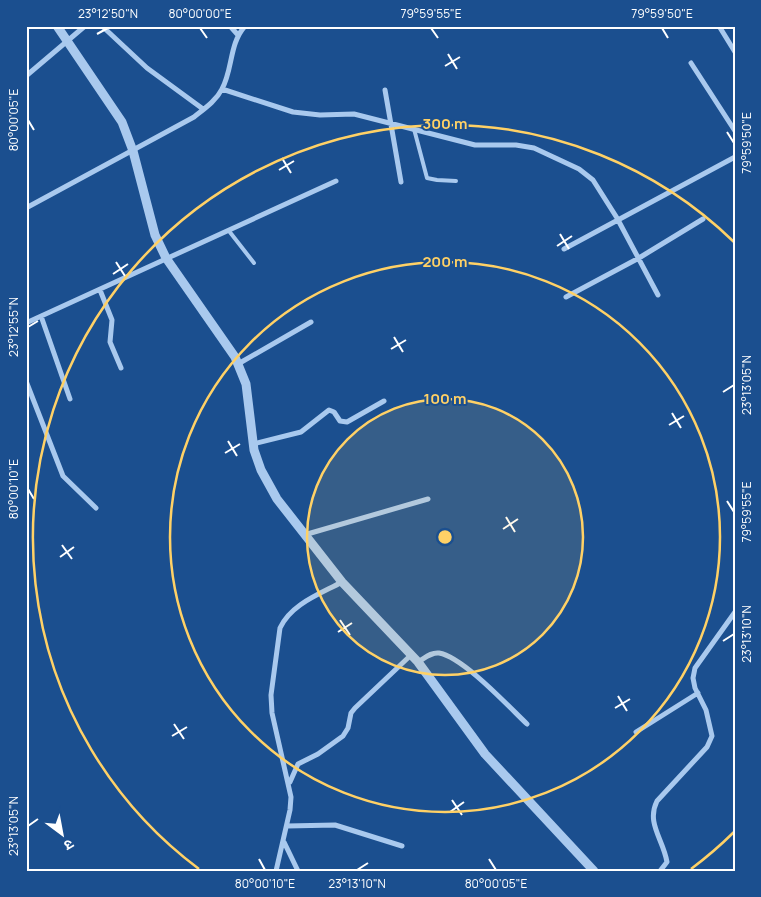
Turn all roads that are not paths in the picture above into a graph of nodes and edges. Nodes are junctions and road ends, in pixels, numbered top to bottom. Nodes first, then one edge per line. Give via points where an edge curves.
1 (56, 26) edge
2 (85, 26) edge
3 (102, 26) edge
4 (230, 26) edge
5 (244, 26) edge
6 (719, 26) edge
7 (238, 34) junction
8 (68, 40) junction
9 (735, 52) edge
10 (691, 63) dead end
11 (26, 76) edge
12 (222, 89) junction
13 (385, 90) dead end
14 (204, 109) junction
15 (390, 122) junction
16 (414, 129) junction
17 (735, 131) edge
18 (133, 152) junction
19 (735, 157) edge
20 (336, 181) dead end
21 (456, 181) dead end
22 (401, 182) dead end
23 (26, 208) edge
24 (617, 218) junction
25 (703, 219) dead end
26 (229, 231) junction
27 (564, 249) dead end
28 (166, 258) junction
29 (639, 258) junction
30 (254, 264) dead end
31 (100, 290) junction
32 (658, 295) dead end
33 (566, 297) dead end
34 (41, 316) junction
35 (311, 322) dead end
36 (26, 323) edge
37 (238, 364) junction
38 (121, 368) dead end
39 (26, 381) edge
40 (70, 399) dead end
41 (384, 401) dead end
42 (253, 444) junction
43 (428, 499) dead end
44 (96, 508) dead end
45 (304, 536) junction
46 (342, 582) junction
47 (735, 612) edge
48 (415, 658) junction
49 (698, 693) junction
50 (527, 724) dead end
51 (636, 732) dead end
52 (289, 784) junction
53 (287, 826) junction
54 (284, 842) junction
55 (402, 846) dead end
56 (276, 871) edge
57 (298, 871) edge
58 (594, 871) edge
59 (660, 871) edge

1 - 8 street
2 - 8 street
3 - 14 street via 147,68
4 - 7 street
5 - 7 street
6 - 9 street
7 - 12 street
8 - 11 street
8 - 18 street via 117,114
10 - 17 street
12 - 14 street
12 - 15 street via 293,112 354,114
13 - 15 street
14 - 18 street
15 - 16 street
15 - 22 street
16 - 21 lane via 425,174 431,180
16 - 24 street via 475,145 534,148 587,174
18 - 23 street
18 - 28 street via 155,235
19 - 24 street
20 - 26 street
24 - 27 street
24 - 29 street
25 - 29 street
26 - 28 street
26 - 30 lane
28 - 31 street
28 - 37 street
29 - 32 street
29 - 33 street
31 - 34 street
31 - 38 street via 112,320 110,342
34 - 36 street
34 - 40 street
35 - 37 street
37 - 42 street via 246,384
39 - 44 street via 63,476
41 - 42 street via 347,422 340,421 329,410 301,432
42 - 45 street via 261,470 277,499
43 - 45 street
45 - 46 street
46 - 48 street
46 - 52 street via 300,605 280,628 270,695
47 - 49 street via 695,668 693,678
48 - 50 street via 438,653 462,665
48 - 52 street via 355,708 343,736 298,764
48 - 58 street via 485,754
49 - 51 street
49 - 59 street via 711,724 712,736 652,811 667,862
52 - 53 street
53 - 54 street
53 - 55 street via 335,825
54 - 56 street
54 - 57 street

